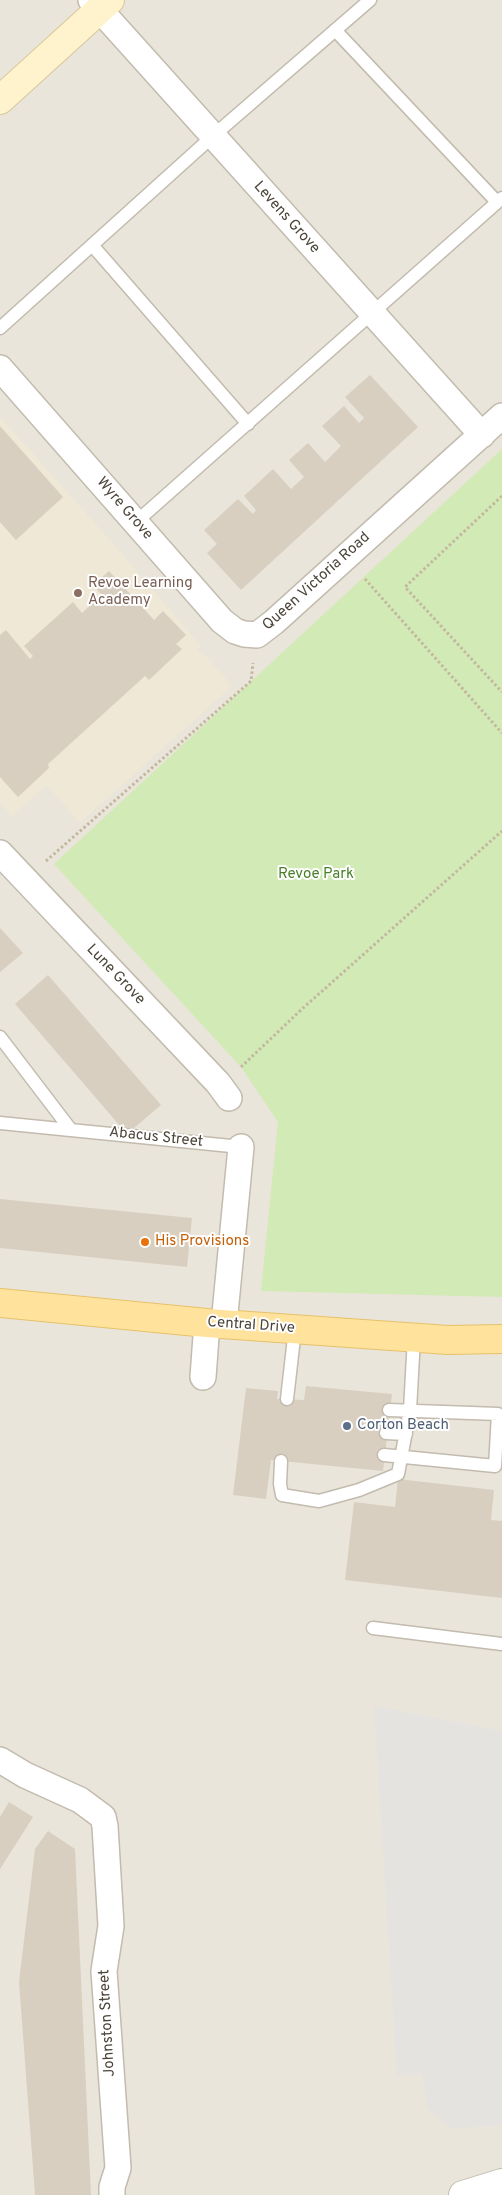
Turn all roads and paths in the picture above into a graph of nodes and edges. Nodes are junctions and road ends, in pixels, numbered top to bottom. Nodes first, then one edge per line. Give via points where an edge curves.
1 (370, 0) edge
2 (100, 3) edge
3 (335, 30) junction
4 (0, 100) edge
5 (213, 136) junction
6 (500, 200) edge
7 (92, 245) junction
8 (373, 314) junction
9 (0, 328) edge
10 (0, 368) edge
11 (502, 416) edge
12 (248, 424) junction
13 (482, 435) junction
14 (502, 496) edge
15 (136, 522) junction
16 (345, 557) junction
17 (257, 635) junction
18 (502, 692) edge
19 (502, 733) edge
20 (502, 831) edge
21 (2, 860) edge
22 (25, 880) junction
23 (0, 1036) edge
24 (224, 1090) joint
25 (0, 1123) edge
26 (71, 1130) junction
27 (241, 1147) joint
28 (0, 1303) edge
29 (215, 1324) junction
30 (295, 1329) junction
31 (414, 1338) junction
32 (502, 1339) edge
33 (202, 1377) dead end
34 (287, 1399) dead end
35 (390, 1410) dead end
36 (410, 1410) junction
37 (386, 1433) dead end
38 (406, 1434) junction
39 (384, 1455) dead end
40 (401, 1456) junction
41 (281, 1461) dead end
42 (373, 1628) dead end
43 (502, 1644) edge
44 (0, 1760) edge
45 (502, 2183) edge
46 (112, 2195) edge
47 (463, 2195) edge

1 - 3 lane
2 - 4 main road
2 - 5 street, Levens Grove
3 - 5 lane
3 - 6 lane
5 - 7 lane
5 - 8 street, Levens Grove
6 - 8 lane
7 - 9 lane
7 - 12 lane
8 - 12 lane
8 - 13 street, Levens Grove
10 - 15 street, Wyre Grove
11 - 13 street, Queen Victoria Road
12 - 15 lane
13 - 16 street, Queen Victoria Road
14 - 18 path via 406,587
15 - 17 street, Wyre Grove via 222,621 235,631
16 - 17 street, Queen Victoria Road
16 - 19 path
17 - 22 path, Queen Victoria Road via 251,681
20 - 24 path via 302,1009 241,1067
21 - 22 street, Lune Grove
22 - 24 street, Lune Grove
23 - 26 lane
25 - 26 lane, Abacus Street
26 - 27 lane, Abacus Street
27 - 29 street
28 - 29 main road, Central Drive
29 - 30 main road, Central Drive
29 - 33 street
30 - 31 main road, Central Drive
30 - 34 lane
31 - 32 main road, Central Drive
31 - 36 lane
35 - 36 lane
36 - 38 lane
36 - 40 lane via 498,1414 495,1466
37 - 38 lane
38 - 40 lane
39 - 40 lane
40 - 41 lane via 398,1474 359,1490 319,1501 282,1495
42 - 43 lane
44 - 46 street, Johnston Street via 80,1800 103,1817 111,1926 104,1971 118,2168
45 - 47 street

